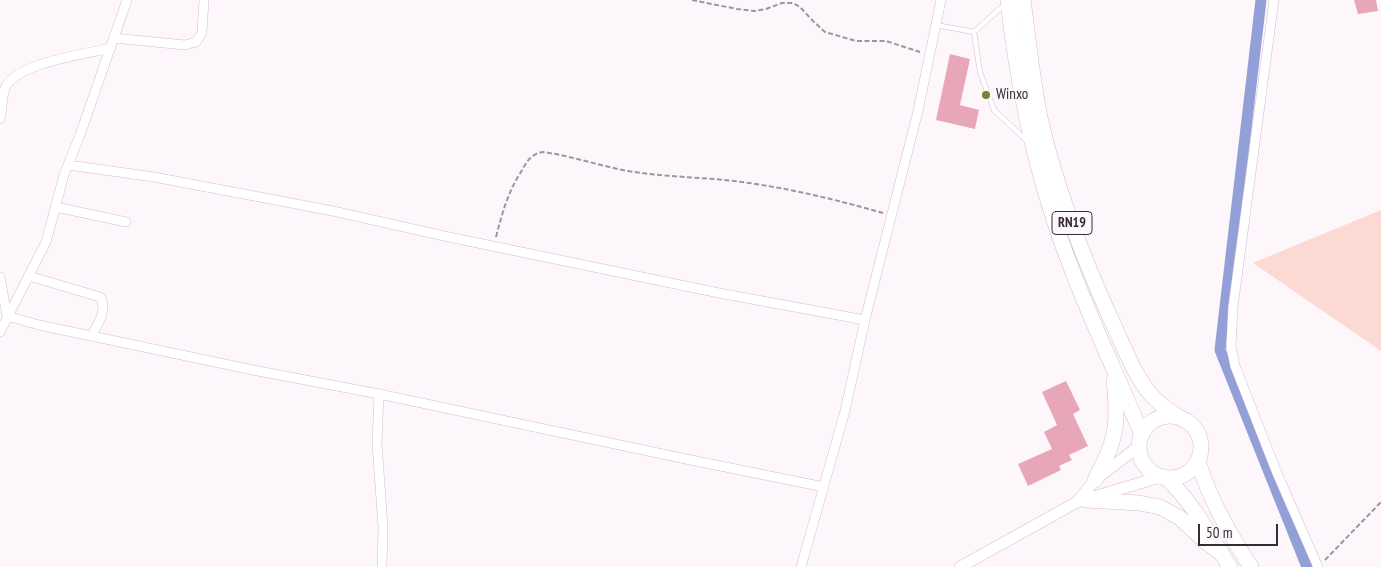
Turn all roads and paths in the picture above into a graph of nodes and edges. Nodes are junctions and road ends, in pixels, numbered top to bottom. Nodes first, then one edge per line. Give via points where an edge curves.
1 (127, 0) edge
2 (204, 0) edge
3 (692, 0) edge
4 (941, 0) edge
5 (1023, 0) edge
6 (1274, 0) edge
7 (1008, 1) edge
8 (936, 25) junction
9 (974, 32) junction
10 (114, 38) junction
11 (111, 48) junction
12 (930, 55) junction
13 (0, 119) edge
14 (1034, 148) junction
15 (68, 165) junction
16 (56, 207) junction
17 (891, 215) junction
18 (126, 222) dead end
19 (494, 246) junction
20 (29, 276) junction
21 (0, 277) edge
22 (7, 316) junction
23 (865, 320) junction
24 (0, 332) edge
25 (92, 335) junction
26 (1112, 367) junction
27 (379, 394) junction
28 (1182, 419) junction
29 (1140, 440) junction
30 (1198, 461) junction
31 (1163, 478) junction
32 (1094, 480) junction
33 (824, 487) junction
34 (1082, 501) junction
35 (1381, 502) edge
36 (1226, 560) edge
37 (1326, 560) dead end
38 (382, 567) edge
39 (800, 567) edge
40 (960, 567) edge
41 (1251, 567) edge
42 (1318, 567) edge

1 - 10 street
2 - 10 street via 202,33 196,42 186,45
3 - 12 path via 754,11 793,3 825,32 856,41 893,42
4 - 8 street
5 - 28 highway, RN19 via 1039,113 1077,238 1138,376 1161,406
6 - 42 street via 1233,307 1231,346 1248,400
7 - 9 lane
7 - 14 highway, RN19 via 1018,72
8 - 9 lane
8 - 12 street
9 - 14 lane via 980,72 994,110
10 - 11 street
11 - 13 street via 36,65 13,77 5,89
11 - 15 street
12 - 17 street
14 - 26 highway, RN19 via 1054,219
15 - 16 street
15 - 19 street via 154,177
16 - 18 street
16 - 20 street via 46,242
17 - 19 path via 834,199 771,187 627,171 541,152 534,154 526,163 508,194
17 - 23 street
19 - 23 street
20 - 22 street
20 - 25 street via 100,297 103,307
21 - 22 street
22 - 24 street
22 - 25 street
23 - 33 street
25 - 27 street
26 - 29 highway, RN19
26 - 32 highway via 1117,421 1109,451
27 - 33 street
27 - 38 street via 377,443 383,527
28 - 29 highway via 1163,417 1154,421
28 - 30 highway, RN19 via 1197,432 1201,452
29 - 31 highway, RN19 via 1140,456 1144,465
29 - 32 street
30 - 31 highway via 1188,473
30 - 41 highway, RN19 via 1208,491
31 - 34 street
31 - 36 highway, RN19 via 1176,487
32 - 34 street
33 - 39 street
34 - 36 highway via 1160,507 1180,518
34 - 40 street
35 - 37 path

